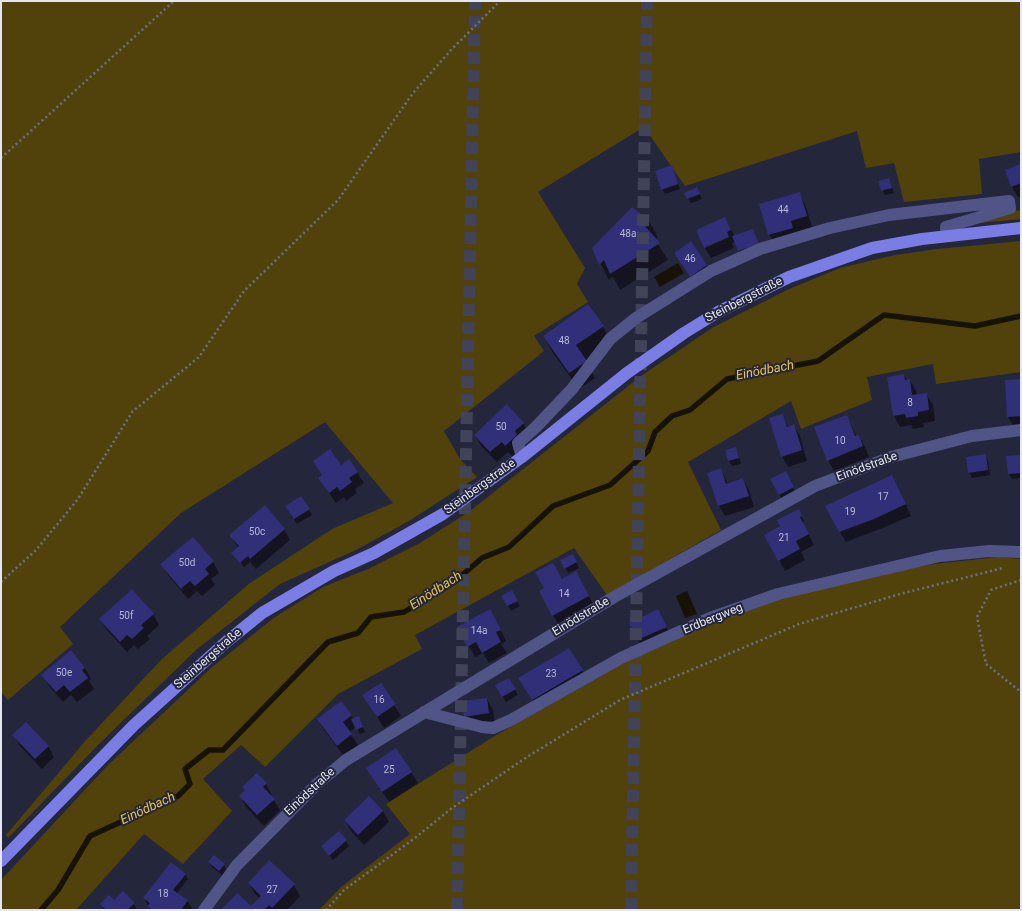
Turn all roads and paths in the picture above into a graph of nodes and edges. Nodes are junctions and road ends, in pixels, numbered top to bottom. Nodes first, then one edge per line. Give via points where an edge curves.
1 (174, 1) edge
2 (500, 1) edge
3 (1, 158) edge
4 (1021, 228) edge
5 (946, 236) junction
6 (1021, 430) edge
7 (522, 456) junction
8 (1021, 552) edge
9 (1006, 567) dead end
10 (1021, 580) edge
11 (1, 582) edge
12 (1021, 692) edge
13 (424, 712) junction
14 (1, 861) edge
15 (204, 910) edge
16 (326, 910) edge

1 - 3 path
2 - 11 path via 413,93 338,200 244,291 199,357 132,412 78,499 36,550
4 - 5 main road, Steinbergstraße
5 - 7 main road, Steinbergstraße via 872,248 789,277 718,312 628,373
5 - 7 street via 946,227 1010,208 1009,201 889,216 830,228 760,249 711,271 636,318 610,339 572,389 518,443
6 - 13 street, Einödstraße via 972,436 891,457 815,486 614,597
7 - 14 main road, Steinbergstraße via 443,514 374,553 334,571 262,613 134,725
8 - 13 street, Erdbergweg via 989,551 940,556 778,594 710,618 621,658 493,728
9 - 16 path via 900,594 799,624 620,700 527,757 452,808 344,890
10 - 12 path via 991,590 977,618 986,664
13 - 15 street, Einödstraße via 346,760 317,784 237,865

